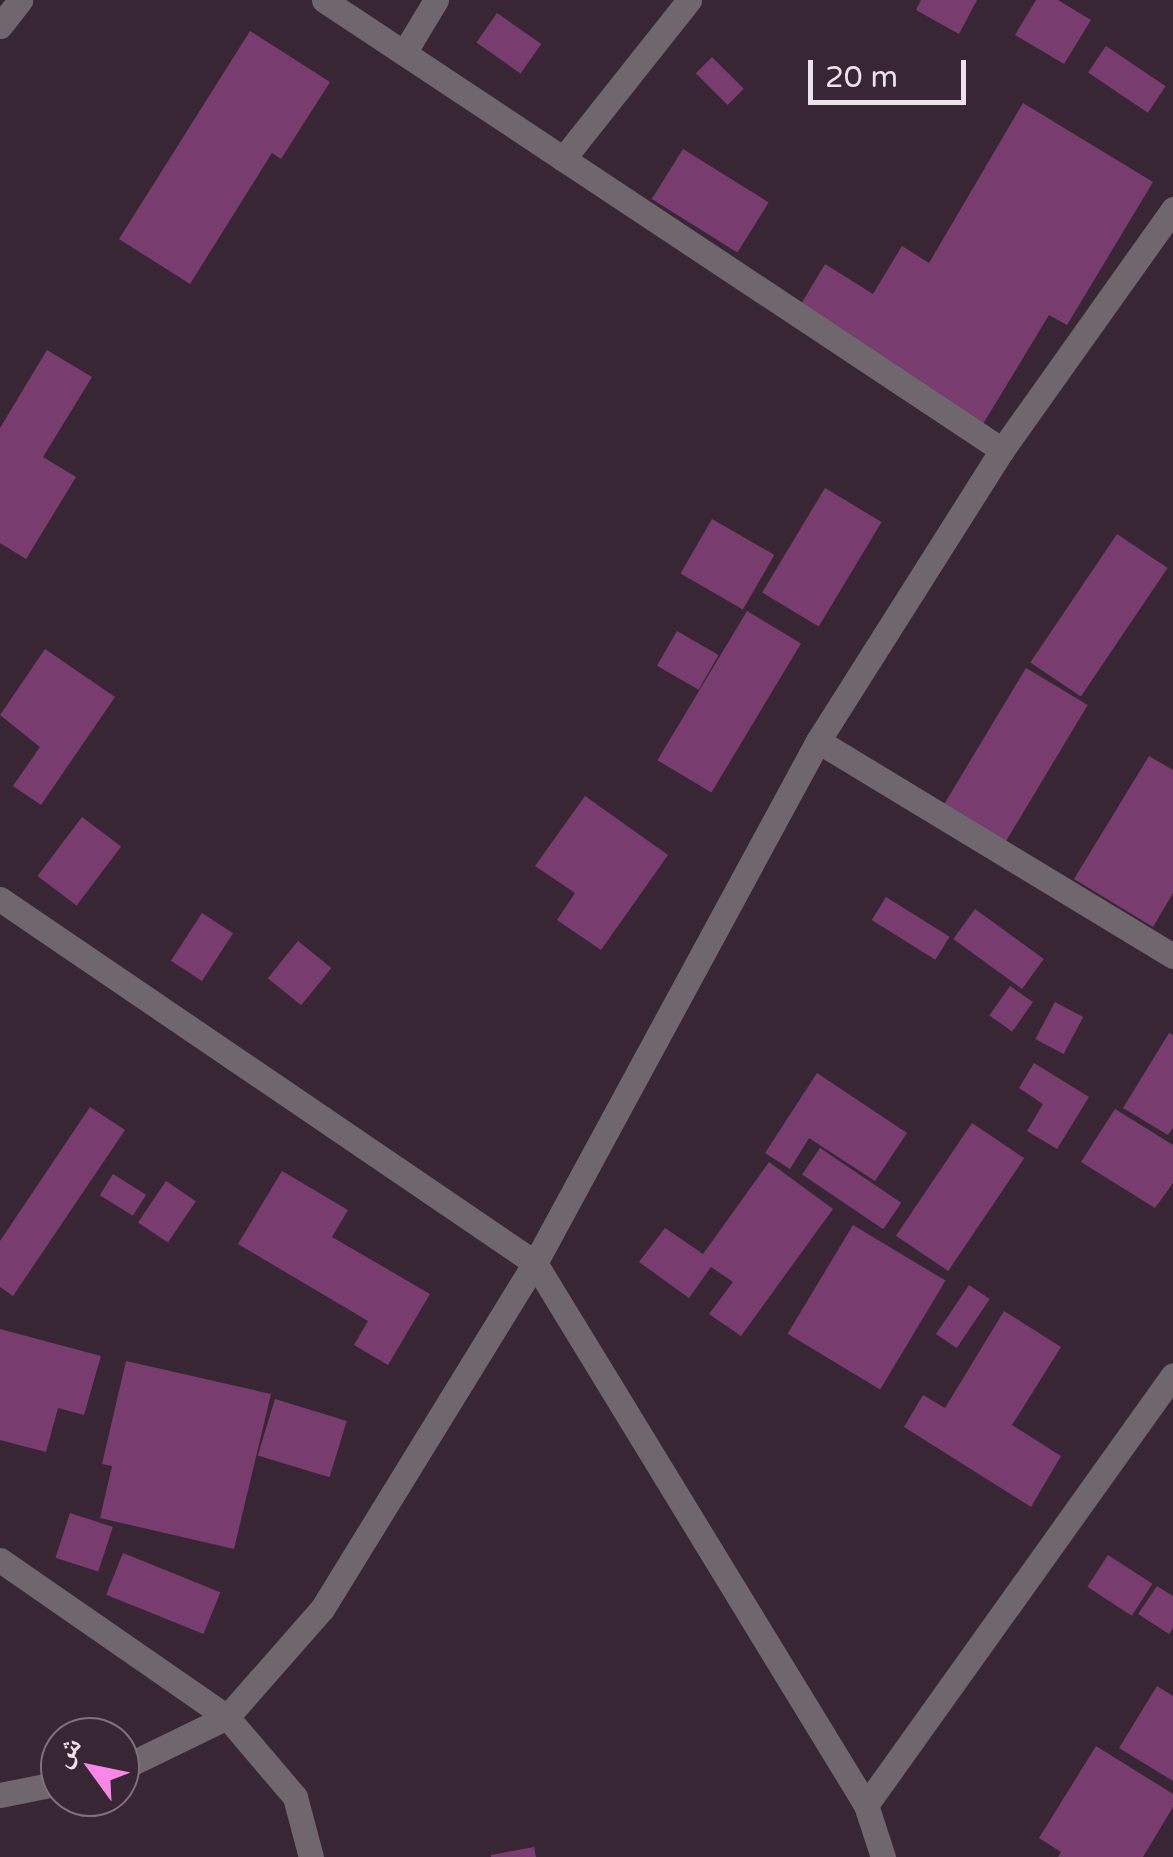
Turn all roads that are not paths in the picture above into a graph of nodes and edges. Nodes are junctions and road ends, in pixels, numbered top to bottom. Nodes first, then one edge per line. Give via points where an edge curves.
1 (20, 0) edge
2 (324, 0) edge
3 (436, 0) edge
4 (689, 0) edge
5 (0, 26) edge
6 (404, 53) junction
7 (563, 158) junction
8 (1173, 210) edge
9 (1002, 450) junction
10 (818, 742) junction
11 (0, 899) edge
12 (1173, 956) edge
13 (535, 1263) junction
14 (1173, 1374) edge
15 (0, 1560) edge
16 (227, 1717) junction
17 (140, 1759) edge
18 (40, 1787) edge
19 (0, 1796) edge
20 (866, 1805) junction
21 (310, 1857) edge
22 (883, 1857) edge

1 - 5 street
2 - 6 street
3 - 6 street
4 - 7 street
6 - 7 street
7 - 9 street
8 - 9 street
9 - 10 street
10 - 12 street
10 - 13 street
11 - 13 street
13 - 16 street via 322,1609
13 - 20 street
14 - 20 street
15 - 16 street
16 - 17 street
16 - 21 street via 295,1796
18 - 19 street
20 - 22 street

